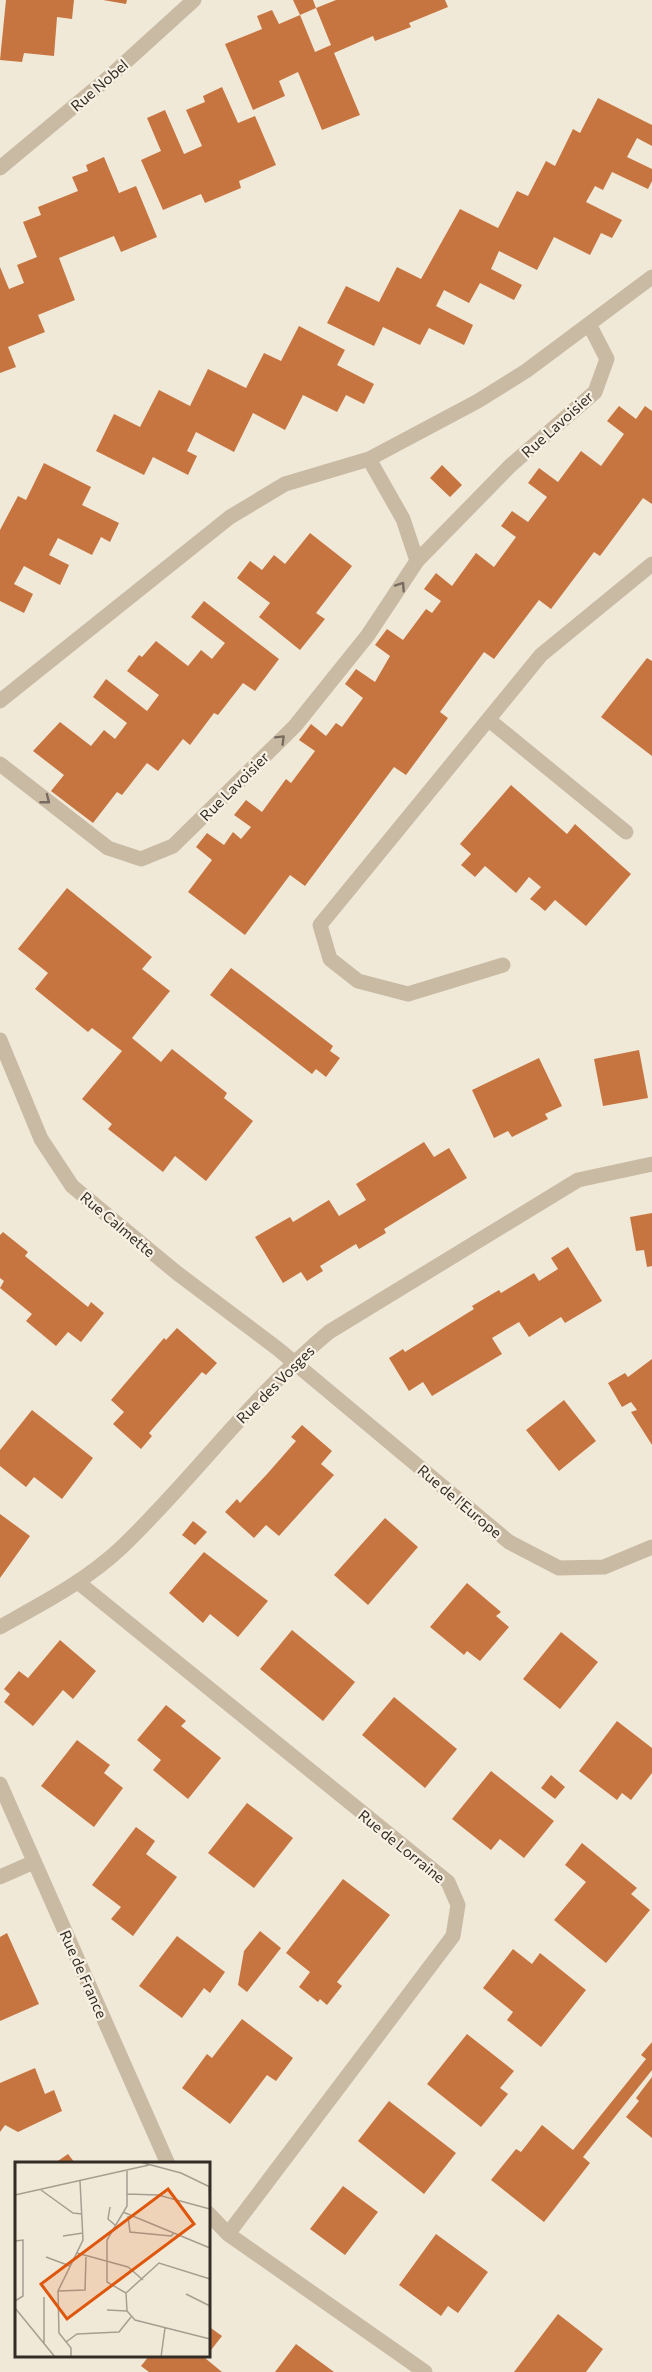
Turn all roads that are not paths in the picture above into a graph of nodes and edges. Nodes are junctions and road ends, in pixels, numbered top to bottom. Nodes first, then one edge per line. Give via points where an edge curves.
1 (194, 0) edge
2 (0, 168) edge
3 (652, 277) edge
4 (589, 324) junction
5 (369, 459) junction
6 (417, 561) junction
7 (652, 564) edge
8 (0, 701) edge
9 (489, 720) junction
10 (0, 764) edge
11 (626, 832) dead end
12 (503, 965) dead end
13 (0, 1040) edge
14 (652, 1164) edge
15 (293, 1361) junction
16 (652, 1547) edge
17 (79, 1583) junction
18 (0, 1628) edge
19 (0, 1784) edge
20 (34, 1862) junction
21 (0, 1877) edge
22 (168, 2162) edge
23 (210, 2215) edge
24 (228, 2234) junction
25 (425, 2372) edge

1 - 2 street, Rue Nobel
3 - 4 street
4 - 5 street via 478,401
4 - 6 street, Rue Lavoisier via 607,359 595,392 511,465
5 - 6 street via 403,519
5 - 8 street via 285,484 230,517
10 -> 6 street, Rue Lavoisier via 108,848 141,859 173,846 295,726 368,635
7 - 9 street via 541,656
9 - 11 street
9 - 12 street via 320,925 330,959 358,981 408,994
13 - 15 street, Rue Calmette via 41,1139 72,1186 177,1274
14 - 15 street, Rue des Vosges via 578,1180 328,1332
15 - 16 street, Rue de l'Europe via 509,1542 549,1563 559,1568 604,1567
15 - 17 street, Rue des Vosges via 122,1547
17 - 18 street, Rue des Vosges
17 - 24 street, Rue de Lorraine via 448,1882 459,1905 453,1936
19 - 20 street, Rue de France
20 - 21 street
20 - 22 street, Rue de France
23 - 24 street
24 - 25 street

